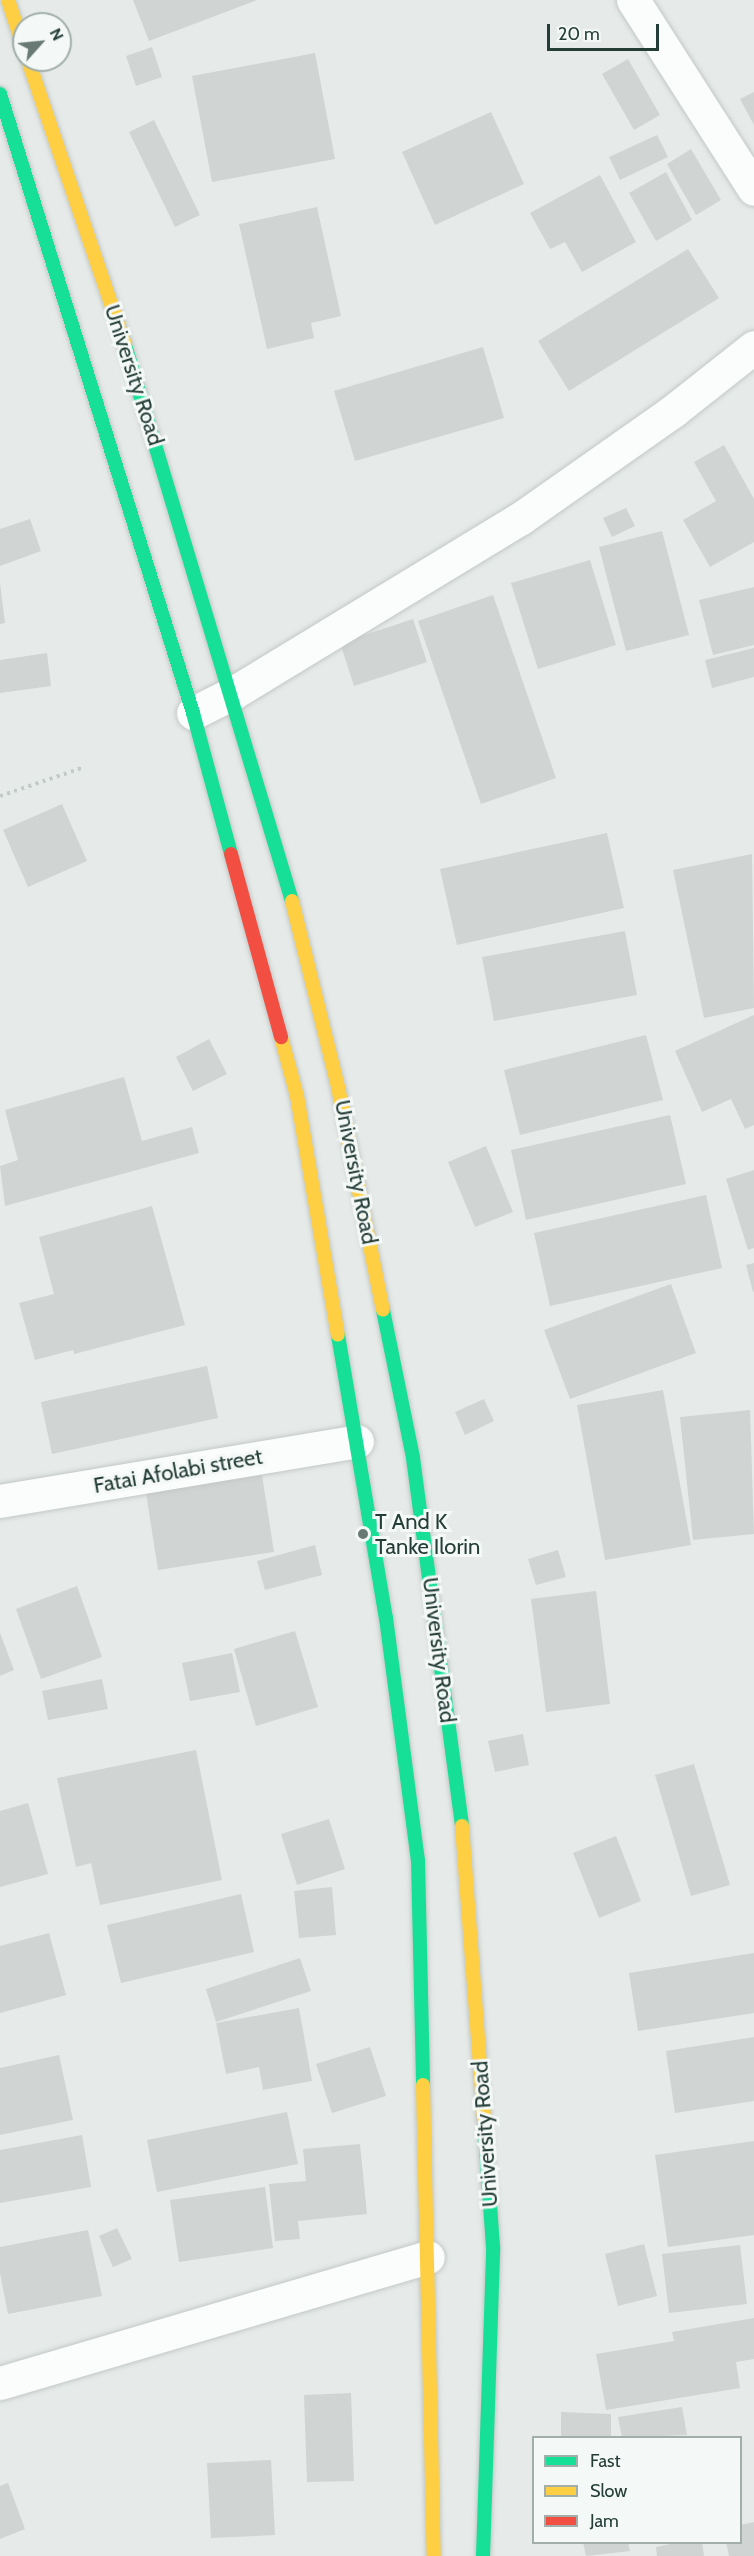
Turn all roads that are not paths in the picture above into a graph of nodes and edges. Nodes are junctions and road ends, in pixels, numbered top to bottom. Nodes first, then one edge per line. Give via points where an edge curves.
1 (633, 0) edge
2 (32, 72) edge
3 (0, 94) edge
4 (754, 189) edge
5 (754, 346) edge
6 (233, 693) junction
7 (193, 713) junction
8 (357, 1441) junction
9 (0, 1501) edge
10 (428, 2257) junction
11 (0, 2383) edge
12 (434, 2556) edge
13 (483, 2556) edge

1 - 4 street
2 - 6 main road, University Road via 147,410
3 - 7 main road, University Road
5 - 6 street via 673,411 521,519
6 - 7 street
6 - 13 main road, University Road via 284,866 338,1086 415,1469 466,1855 493,2247
7 - 8 main road, University Road via 297,1096
8 - 9 street, Fatai Afolabi street
8 - 10 main road, University Road via 386,1618 418,1860
10 - 11 street
10 - 12 main road, University Road

